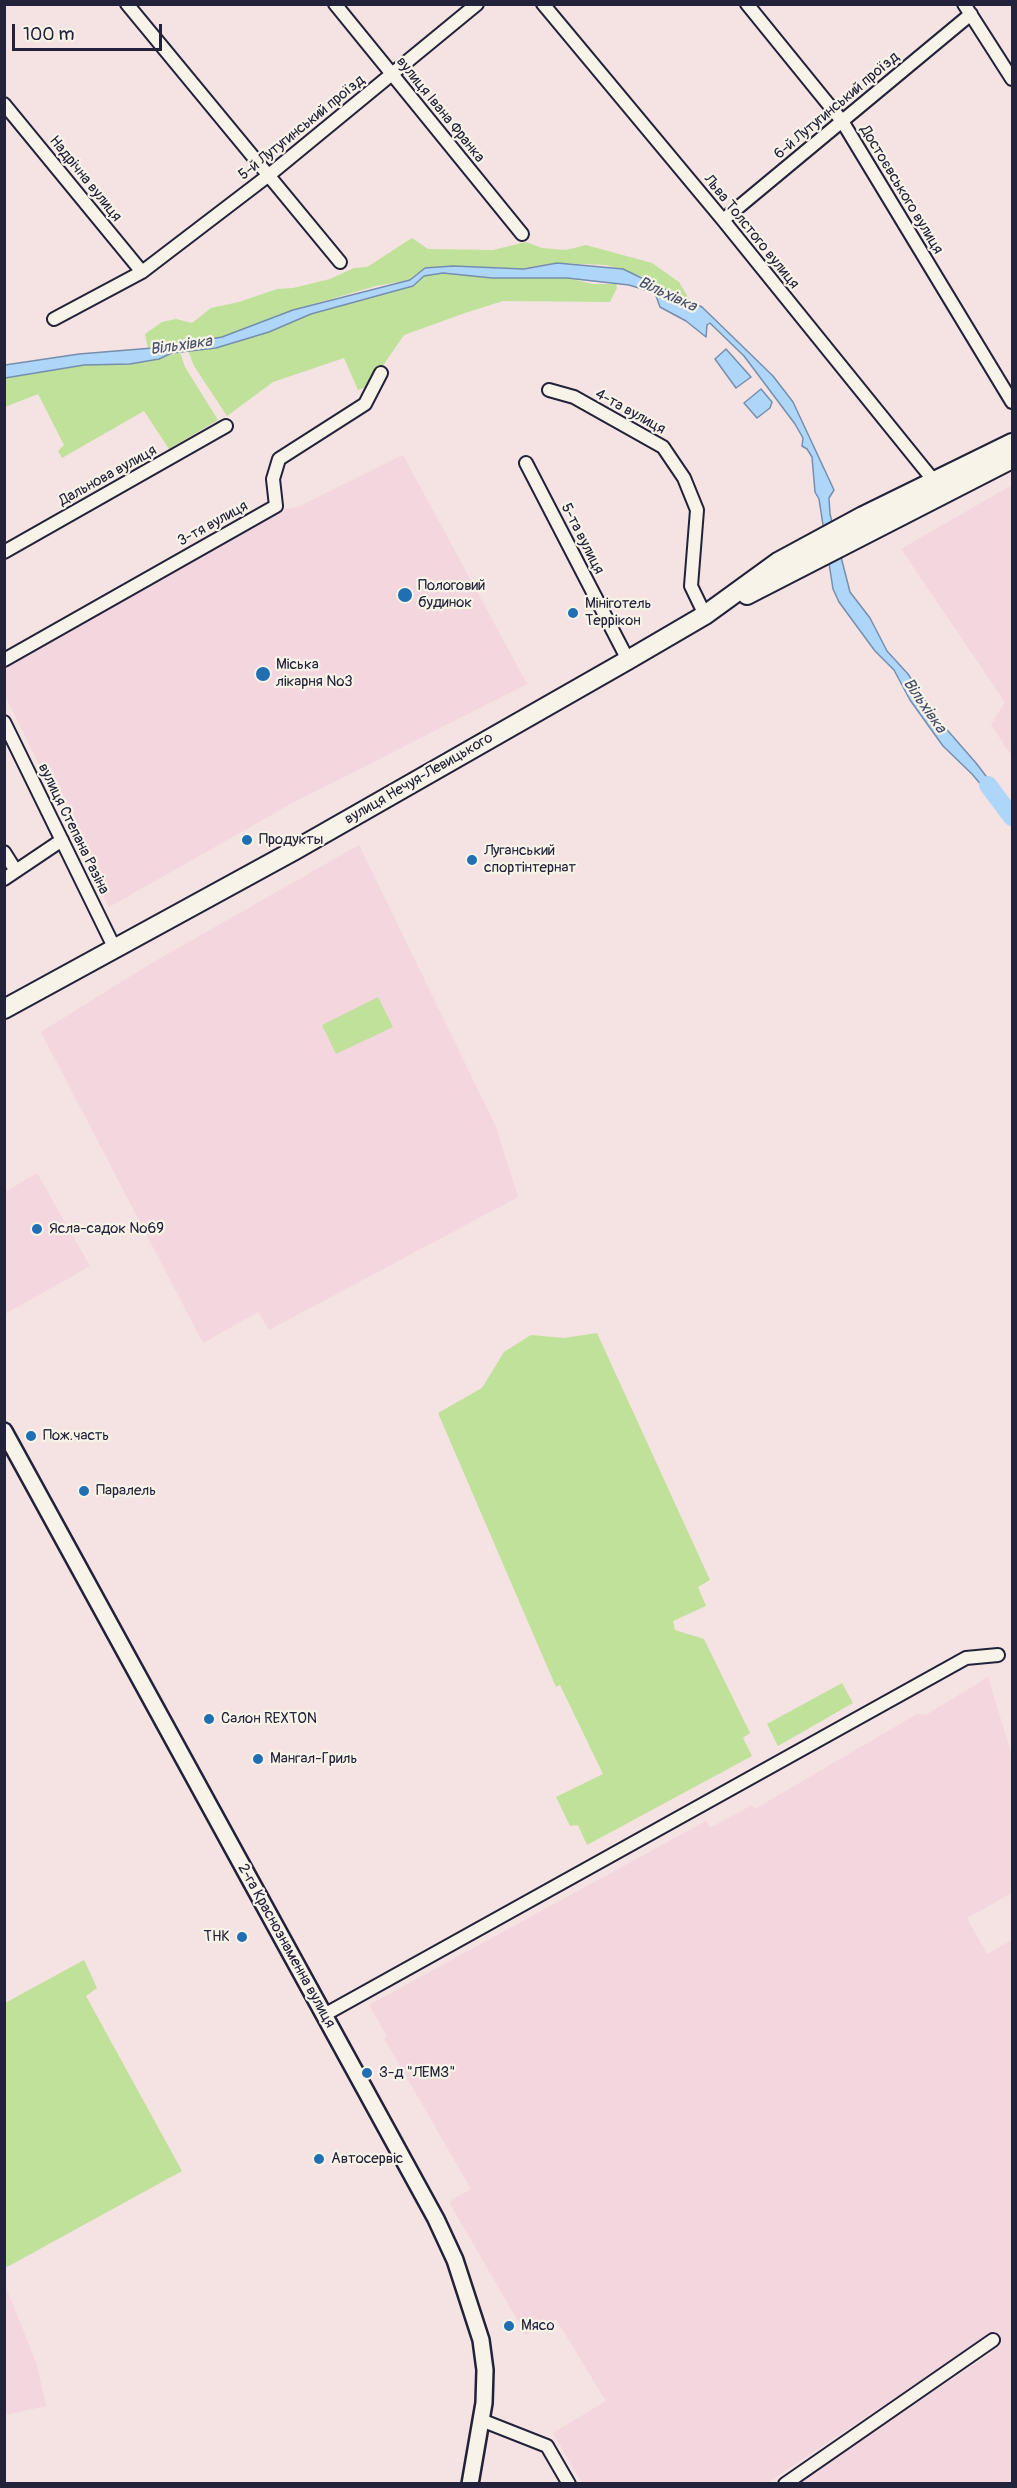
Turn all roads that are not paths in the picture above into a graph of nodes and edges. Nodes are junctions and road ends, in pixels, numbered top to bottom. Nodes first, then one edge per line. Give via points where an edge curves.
1 (127, 4) edge
2 (335, 4) edge
3 (477, 4) edge
4 (543, 4) edge
5 (747, 4) edge
6 (968, 9) edge
7 (392, 74) junction
8 (1012, 78) edge
9 (4, 104) edge
10 (842, 121) junction
11 (269, 176) junction
12 (723, 220) junction
13 (522, 234) dead end
14 (340, 262) dead end
15 (142, 272) junction
16 (54, 319) dead end
17 (381, 373) dead end
18 (549, 390) dead end
19 (1012, 402) edge
20 (226, 426) dead end
21 (1012, 443) edge
22 (1012, 459) edge
23 (526, 463) dead end
24 (934, 481) junction
25 (867, 524) junction
26 (4, 552) edge
27 (705, 615) junction
28 (4, 660) edge
29 (628, 660) junction
30 (4, 722) edge
31 (62, 840) junction
32 (4, 852) edge
33 (16, 871) junction
34 (4, 879) edge
35 (115, 949) junction
36 (4, 1009) edge
37 (4, 1431) edge
38 (998, 1655) dead end
39 (324, 2015) junction
40 (993, 2340) dead end
41 (481, 2420) junction
42 (470, 2484) edge
43 (569, 2484) edge
44 (785, 2484) edge

1 - 11 street
2 - 7 street, вулиця Івана Франка
3 - 7 street, 5-й Лутугинський проїзд
4 - 12 street, Льва Толстого вулиця
5 - 10 street, Достоєвського вулиця
6 - 8 street
6 - 10 street, 6-й Лутугинський проїзд
7 - 11 street, 5-й Лутугинський проїзд
7 - 13 street, вулиця Івана Франка
9 - 15 street, Надрічна вулиця
10 - 12 street, 6-й Лутугинський проїзд
10 - 19 street, Достоєвського вулиця
11 - 14 street
11 - 15 street, 5-й Лутугинський проїзд
12 - 24 street, Льва Толстого вулиця
15 - 16 street, 5-й Лутугинський проїзд
17 - 28 street, 3-тя вулиця via 365,404 279,459 273,479 276,506
18 - 27 street, 4-та вулиця via 574,397 663,447 684,478 697,510 691,586
20 - 26 street, Дальнова вулиця
21 - 24 main road
22 - 25 main road
23 - 29 street, 5-та вулиця
24 - 25 main road
25 - 27 main road, вулиця Нечуя-Левицького
27 - 29 main road, вулиця Нечуя-Левицького
29 - 35 main road, вулиця Нечуя-Левицького
30 - 31 street, вулиця Степана Разіна
31 - 33 street
31 - 35 street, вулиця Степана Разіна
32 - 33 street
33 - 34 street
35 - 36 main road, вулиця Нечуя-Левицького
37 - 39 street, 2-га Краснознаменна вулиця
38 - 39 street via 966,1658
39 - 41 street, 2-га Краснознаменна вулиця via 455,2260 481,2340 485,2370
40 - 44 street
41 - 42 street, 2-га Краснознаменна вулиця
41 - 43 street via 547,2446

